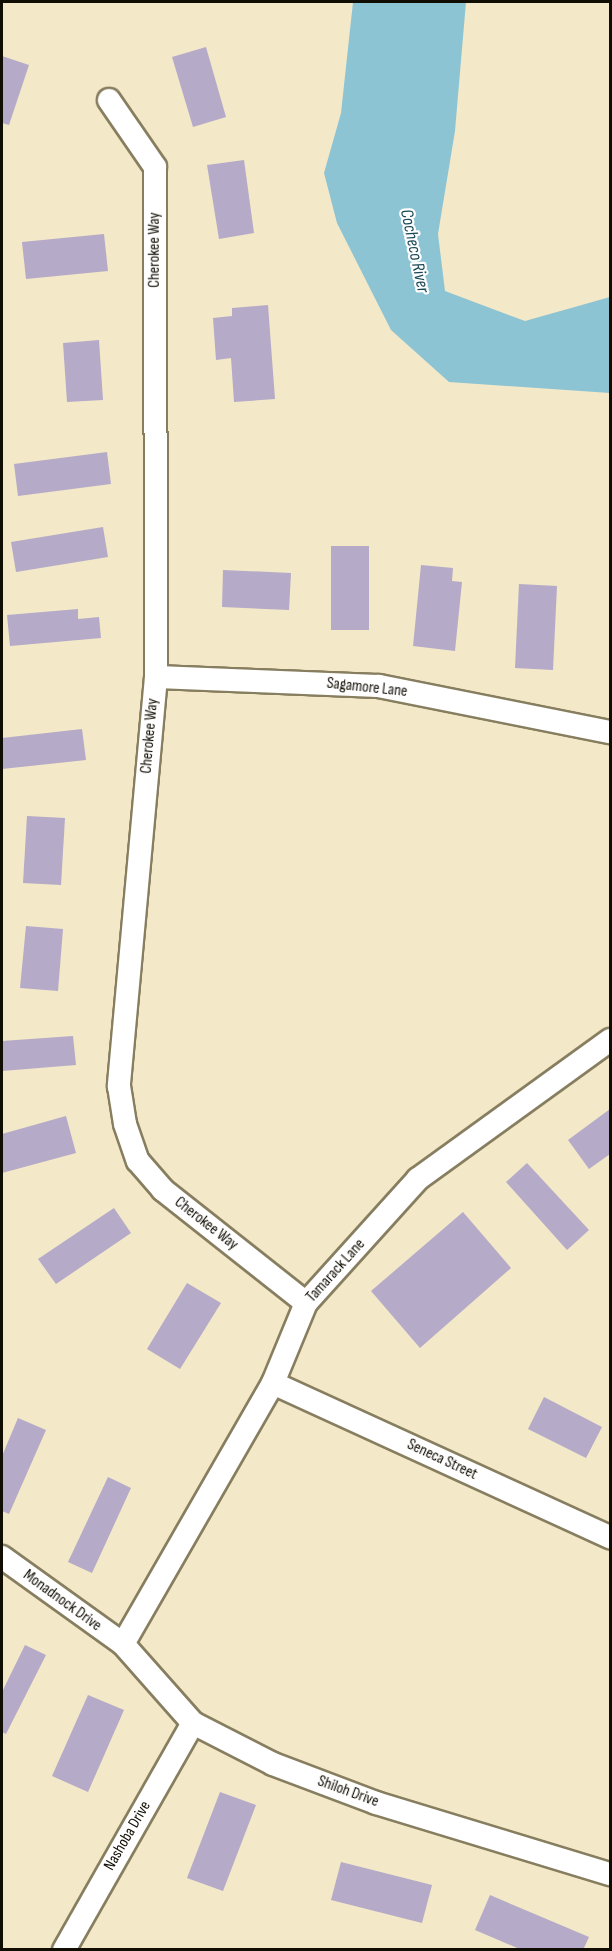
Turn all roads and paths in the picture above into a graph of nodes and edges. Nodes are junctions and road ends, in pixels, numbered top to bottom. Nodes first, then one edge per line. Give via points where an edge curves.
1 (109, 100) dead end
2 (156, 677) junction
3 (610, 732) edge
4 (610, 1040) edge
5 (306, 1303) junction
6 (273, 1383) junction
7 (610, 1537) edge
8 (2, 1557) edge
9 (123, 1644) junction
10 (193, 1723) junction
11 (610, 1874) edge
12 (64, 1950) edge

1 - 2 street, Cherokee Way via 155,167
2 - 3 street, Sagamore Lane via 379,686
2 - 5 street, Cherokee Way via 119,1086 124,1124 138,1161 163,1190
4 - 5 street, Tamarack Lane via 418,1179
5 - 6 street, Tamarack Lane
6 - 7 street, Seneca Street
6 - 9 street, Tamarack Lane
8 - 9 street, Monadnock Drive
9 - 10 street, Shiloh Drive
10 - 11 street, Shiloh Drive via 273,1764 376,1803
10 - 12 street, Nashoba Drive

